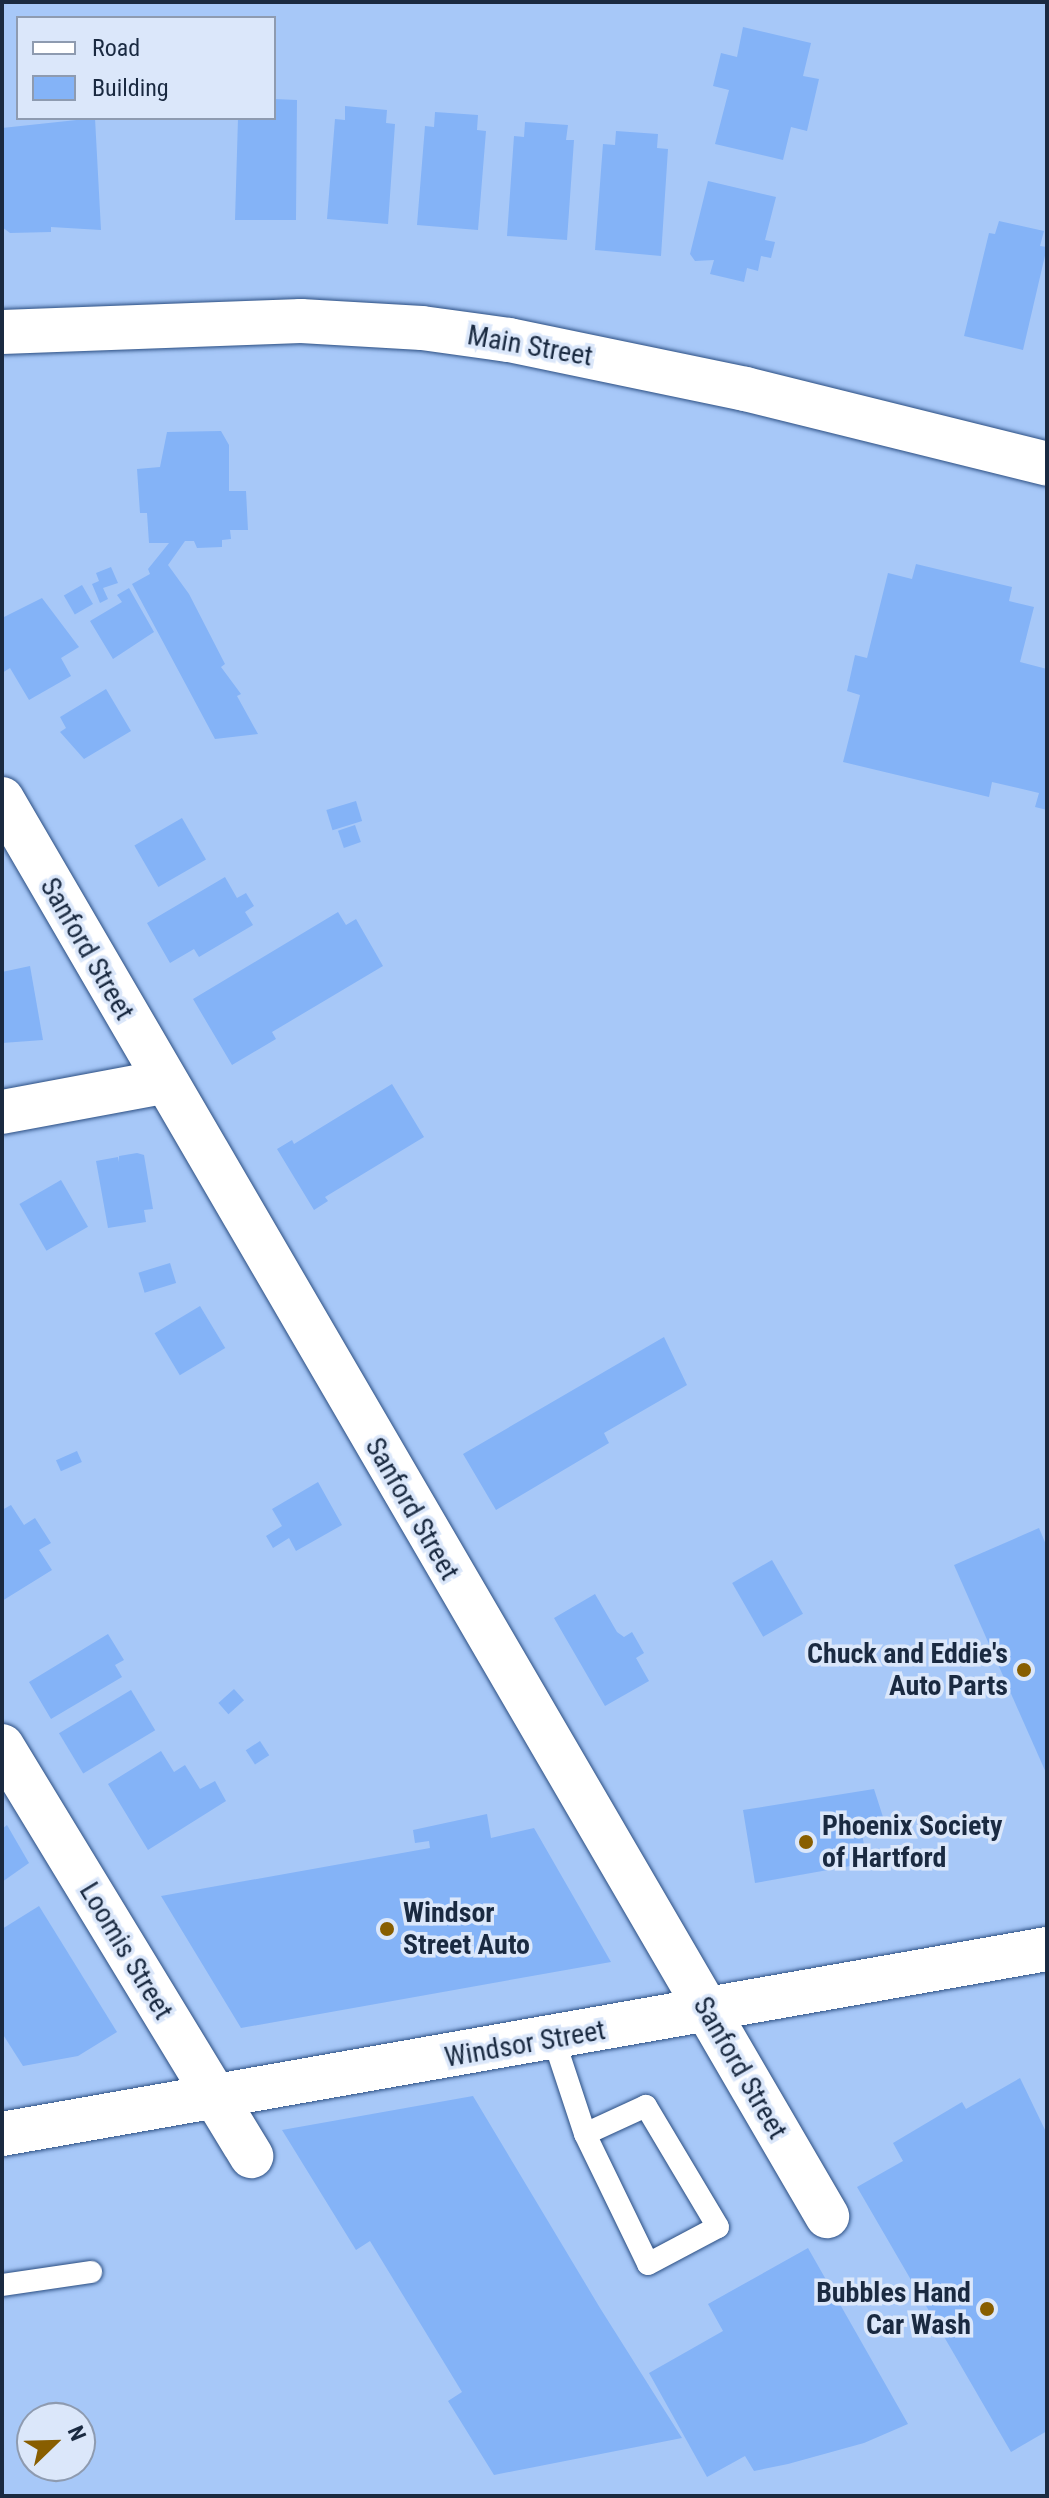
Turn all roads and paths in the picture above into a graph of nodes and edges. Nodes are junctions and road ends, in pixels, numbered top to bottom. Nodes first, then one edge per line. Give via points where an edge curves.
1 (2, 332) edge
2 (1047, 464) edge
3 (2, 799) edge
4 (162, 1082) junction
5 (2, 1112) edge
6 (2, 1746) edge
7 (1047, 1949) edge
8 (706, 2009) junction
9 (554, 2040) junction
10 (213, 2097) junction
11 (2, 2134) edge
12 (585, 2134) junction
13 (251, 2156) dead end
14 (827, 2216) dead end
15 (91, 2272) dead end
16 (2, 2285) edge

1 - 2 street, Main Street via 301,321 422,328 509,340 730,386
3 - 4 street, Sanford Street
4 - 5 street
4 - 8 street, Sanford Street
6 - 10 street, Loomis Street
7 - 8 street, Windsor Street
8 - 9 street, Windsor Street
8 - 14 street, Sanford Street
9 - 10 street, Windsor Street
9 - 12 lane
10 - 11 street, Windsor Street
10 - 13 street, Loomis Street
12 - 12 lane via 648,2264 718,2227 646,2106
15 - 16 lane

